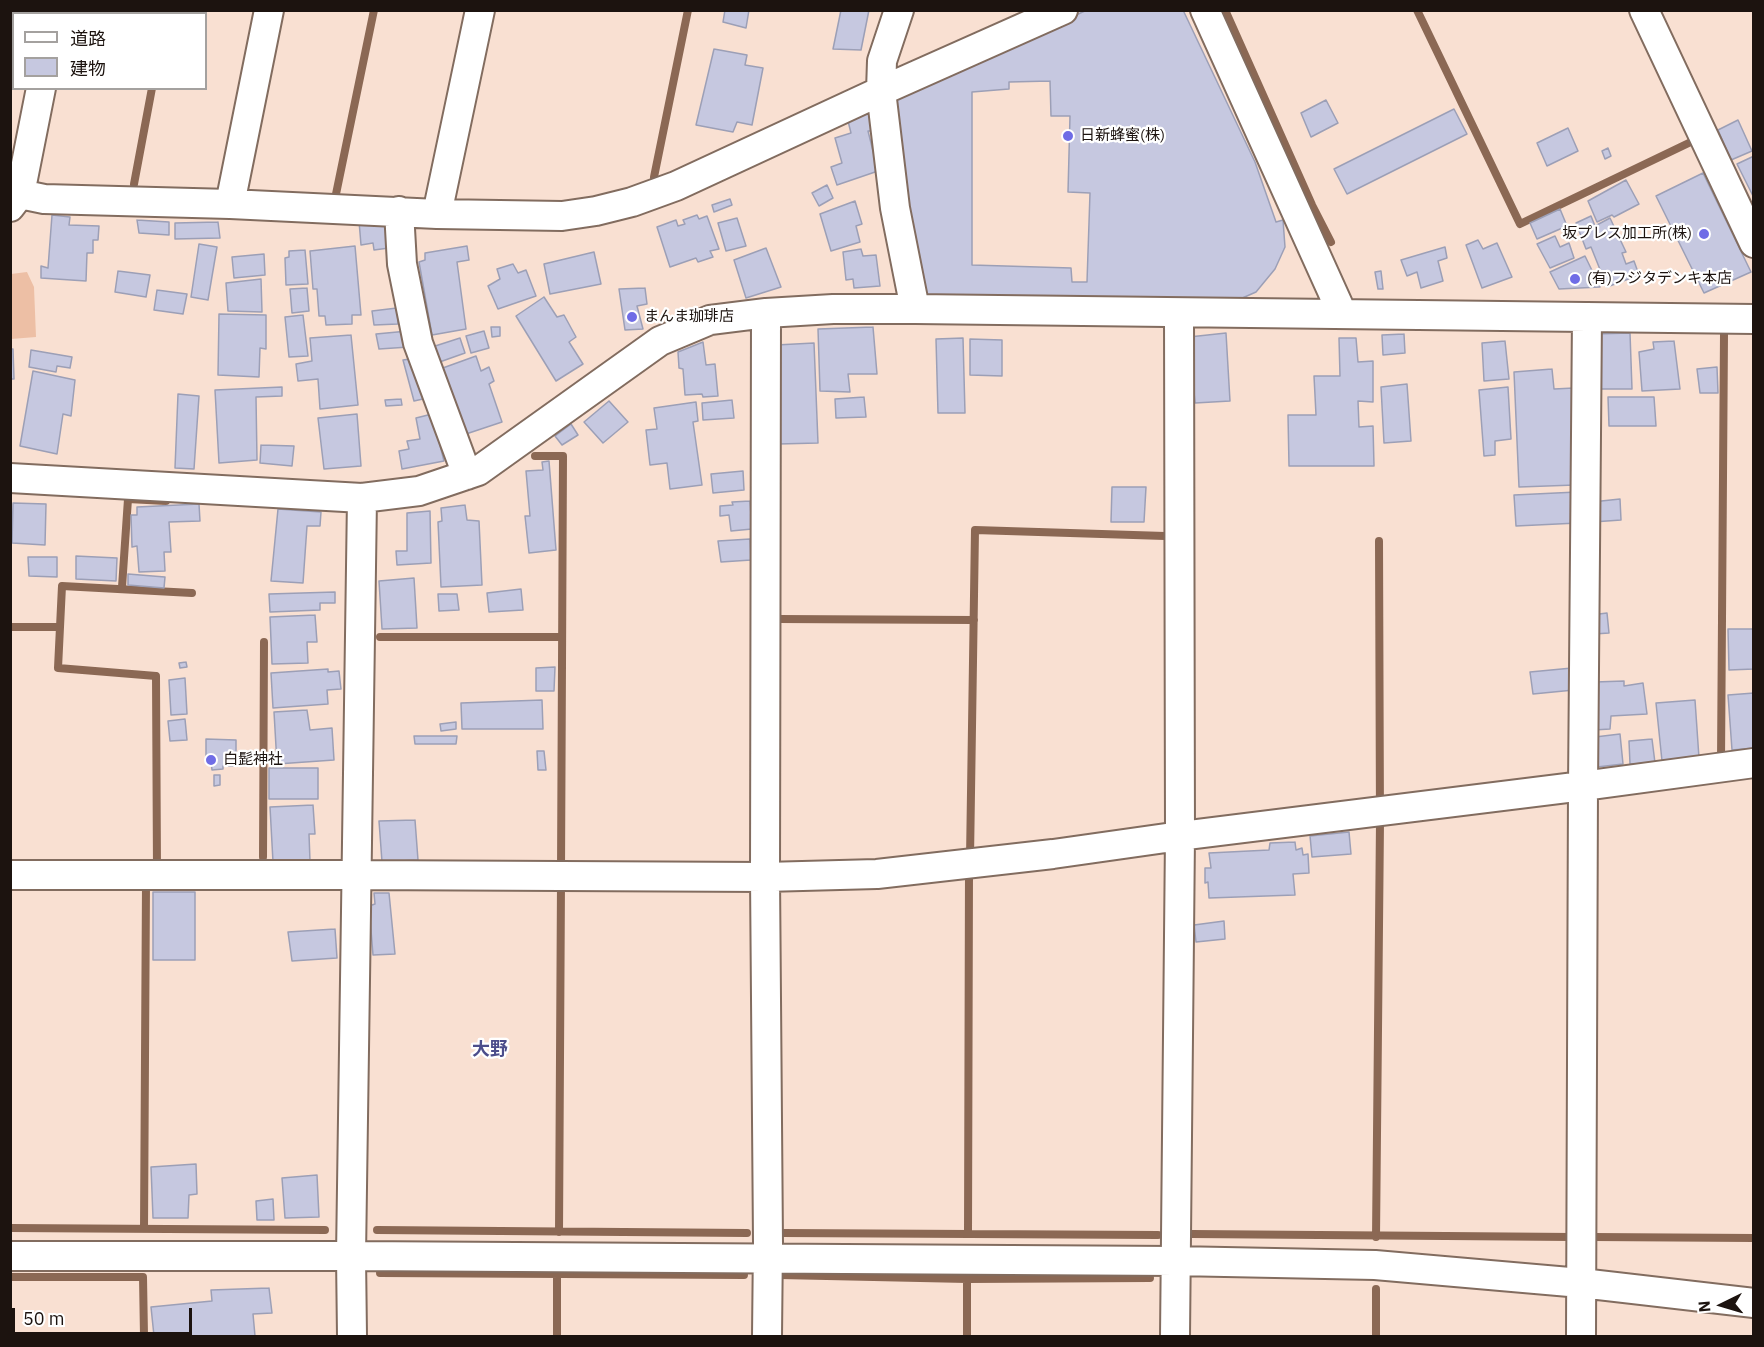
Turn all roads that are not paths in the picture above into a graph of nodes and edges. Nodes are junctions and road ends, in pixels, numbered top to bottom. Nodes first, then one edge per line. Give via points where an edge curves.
1 (269, 10) edge
2 (480, 10) edge
3 (899, 10) edge
4 (1063, 10) edge
5 (1205, 10) edge
6 (1644, 10) edge
7 (41, 90) edge
8 (881, 91) junction
9 (14, 197) edge
10 (230, 204) junction
11 (399, 211) junction
12 (437, 214) junction
13 (1754, 243) edge
14 (915, 309) junction
15 (766, 313) junction
16 (1179, 313) junction
17 (1342, 313) junction
18 (1587, 317) junction
19 (1754, 319) edge
20 (467, 475) junction
21 (10, 478) edge
22 (362, 498) junction
23 (1754, 763) edge
24 (1583, 786) junction
25 (1180, 836) junction
26 (10, 875) edge
27 (357, 875) junction
28 (765, 877) junction
29 (10, 1256) edge
30 (351, 1256) junction
31 (768, 1258) junction
32 (1175, 1261) junction
33 (1581, 1283) junction
34 (1754, 1304) edge
35 (352, 1336) edge
36 (767, 1336) edge
37 (1175, 1336) edge
38 (1581, 1336) edge

1 - 10 street
2 - 12 street
3 - 8 street via 882,61
4 - 8 street
5 - 17 street
6 - 13 street
7 - 9 street
8 - 12 street via 676,186 632,202 562,216
8 - 14 street via 895,208
9 - 10 street
10 - 11 street
11 - 12 street
11 - 20 street via 402,264 418,343
14 - 15 street
14 - 16 street
15 - 20 street via 710,320 660,341 522,441
15 - 28 street
16 - 17 street
16 - 25 street
17 - 18 street
18 - 19 street
18 - 24 street
20 - 22 street via 419,491
21 - 22 street
22 - 27 street
23 - 24 street
24 - 25 street
24 - 33 street
25 - 28 street via 877,874
25 - 32 street
26 - 27 street
27 - 28 street
27 - 30 street
28 - 31 street
29 - 30 street
30 - 31 street
30 - 35 street
31 - 32 street
31 - 36 street
32 - 33 street via 1375,1265
32 - 37 street
33 - 34 street
33 - 38 street

